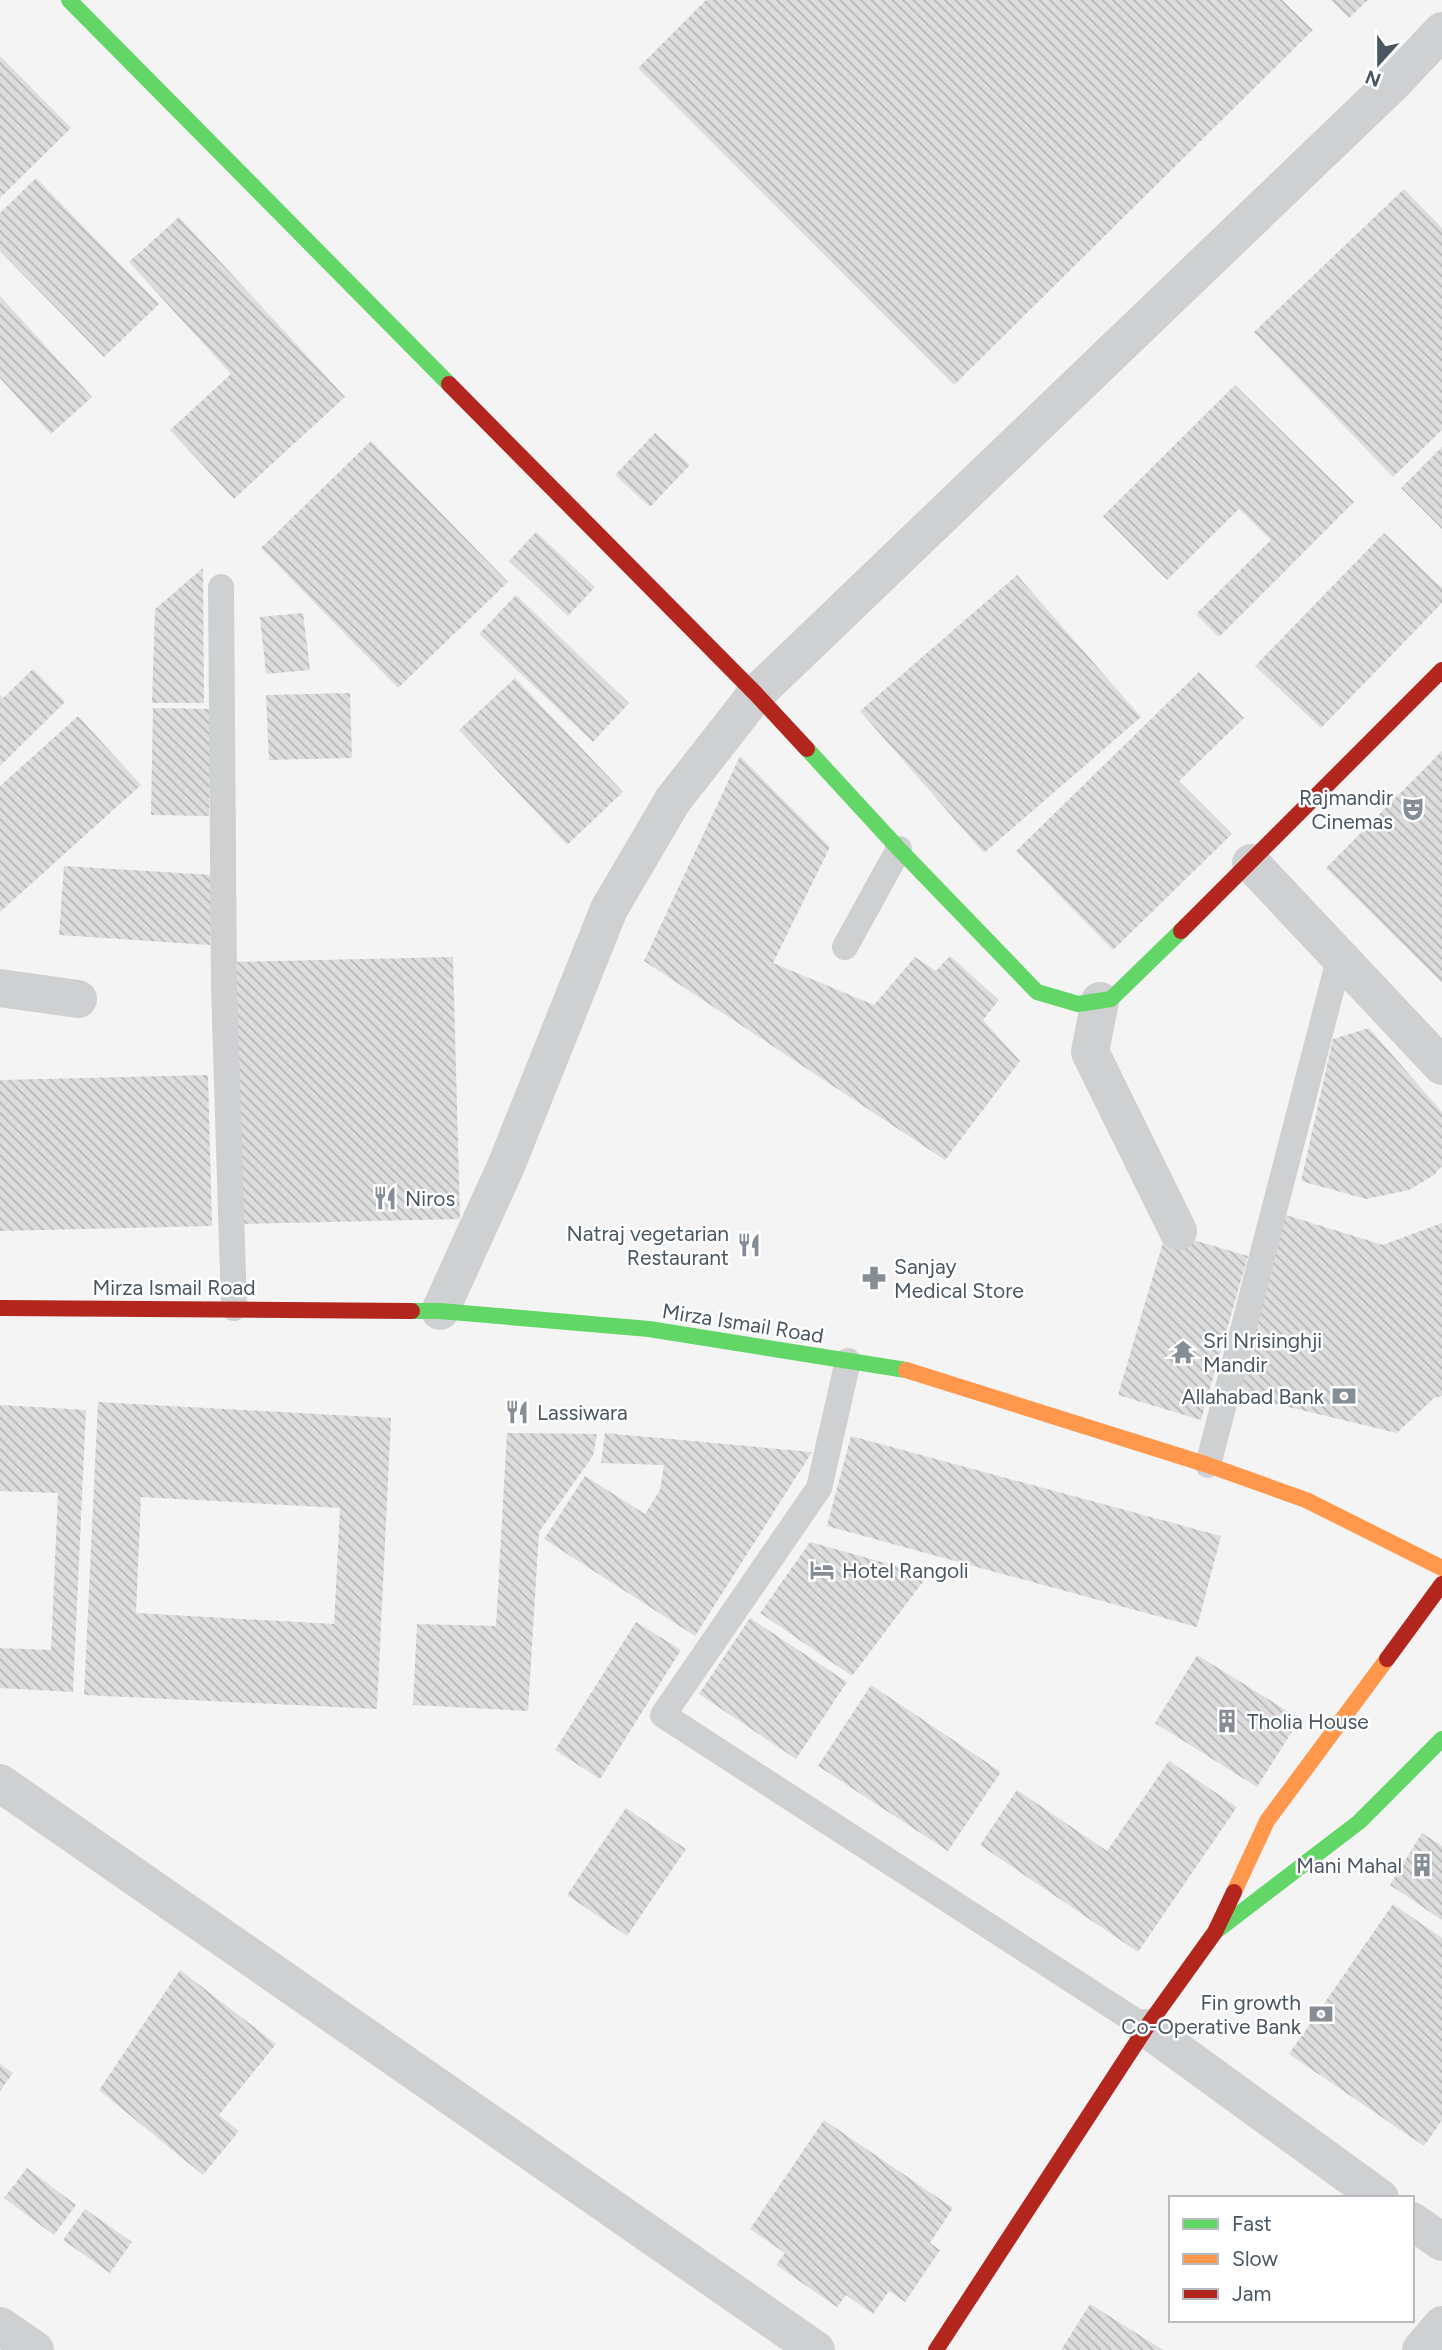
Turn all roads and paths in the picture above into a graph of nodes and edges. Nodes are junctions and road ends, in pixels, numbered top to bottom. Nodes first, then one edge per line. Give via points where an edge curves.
1 (69, 0) edge
2 (1442, 31) edge
3 (221, 587) dead end
4 (1442, 670) edge
5 (756, 694) junction
6 (899, 849) junction
7 (1251, 863) junction
8 (845, 947) dead end
9 (1340, 956) junction
10 (0, 988) edge
11 (78, 999) dead end
12 (1100, 1001) junction
13 (1442, 1066) edge
14 (1178, 1231) dead end
15 (0, 1308) edge
16 (234, 1308) junction
17 (440, 1311) junction
18 (848, 1361) junction
19 (1208, 1465) junction
20 (1442, 1568) edge
21 (1442, 1584) edge
22 (1442, 1740) edge
23 (0, 1783) edge
24 (1215, 1932) junction
25 (1146, 2028) junction
26 (1377, 2196) edge
27 (1414, 2222) edge
28 (1442, 2242) edge
29 (1442, 2325) edge
30 (0, 2326) edge
31 (35, 2350) edge
32 (816, 2350) edge
33 (936, 2350) edge
34 (1421, 2350) edge

1 - 5 main road
2 - 5 street
3 - 16 lane via 224,988
4 - 7 main road
5 - 6 main road
5 - 17 street via 673,800 609,909 506,1166
6 - 8 lane
6 - 12 main road via 1037,992 1078,1004
7 - 9 street
7 - 12 main road via 1111,999
9 - 13 street
9 - 19 lane
10 - 11 street
12 - 14 street via 1090,1052
15 - 16 main road, Mirza Ismail Road
16 - 17 main road, Mirza Ismail Road
17 - 18 main road, Mirza Ismail Road via 649,1329
18 - 19 main road, Mirza Ismail Road via 908,1370
18 - 25 lane via 819,1488 663,1715
19 - 20 main road, Mirza Ismail Road via 1306,1500
21 - 24 main road via 1267,1821
22 - 24 main road via 1359,1822
23 - 32 street
24 - 25 main road
25 - 26 street
25 - 33 main road
27 - 28 street
29 - 34 street
30 - 31 street

